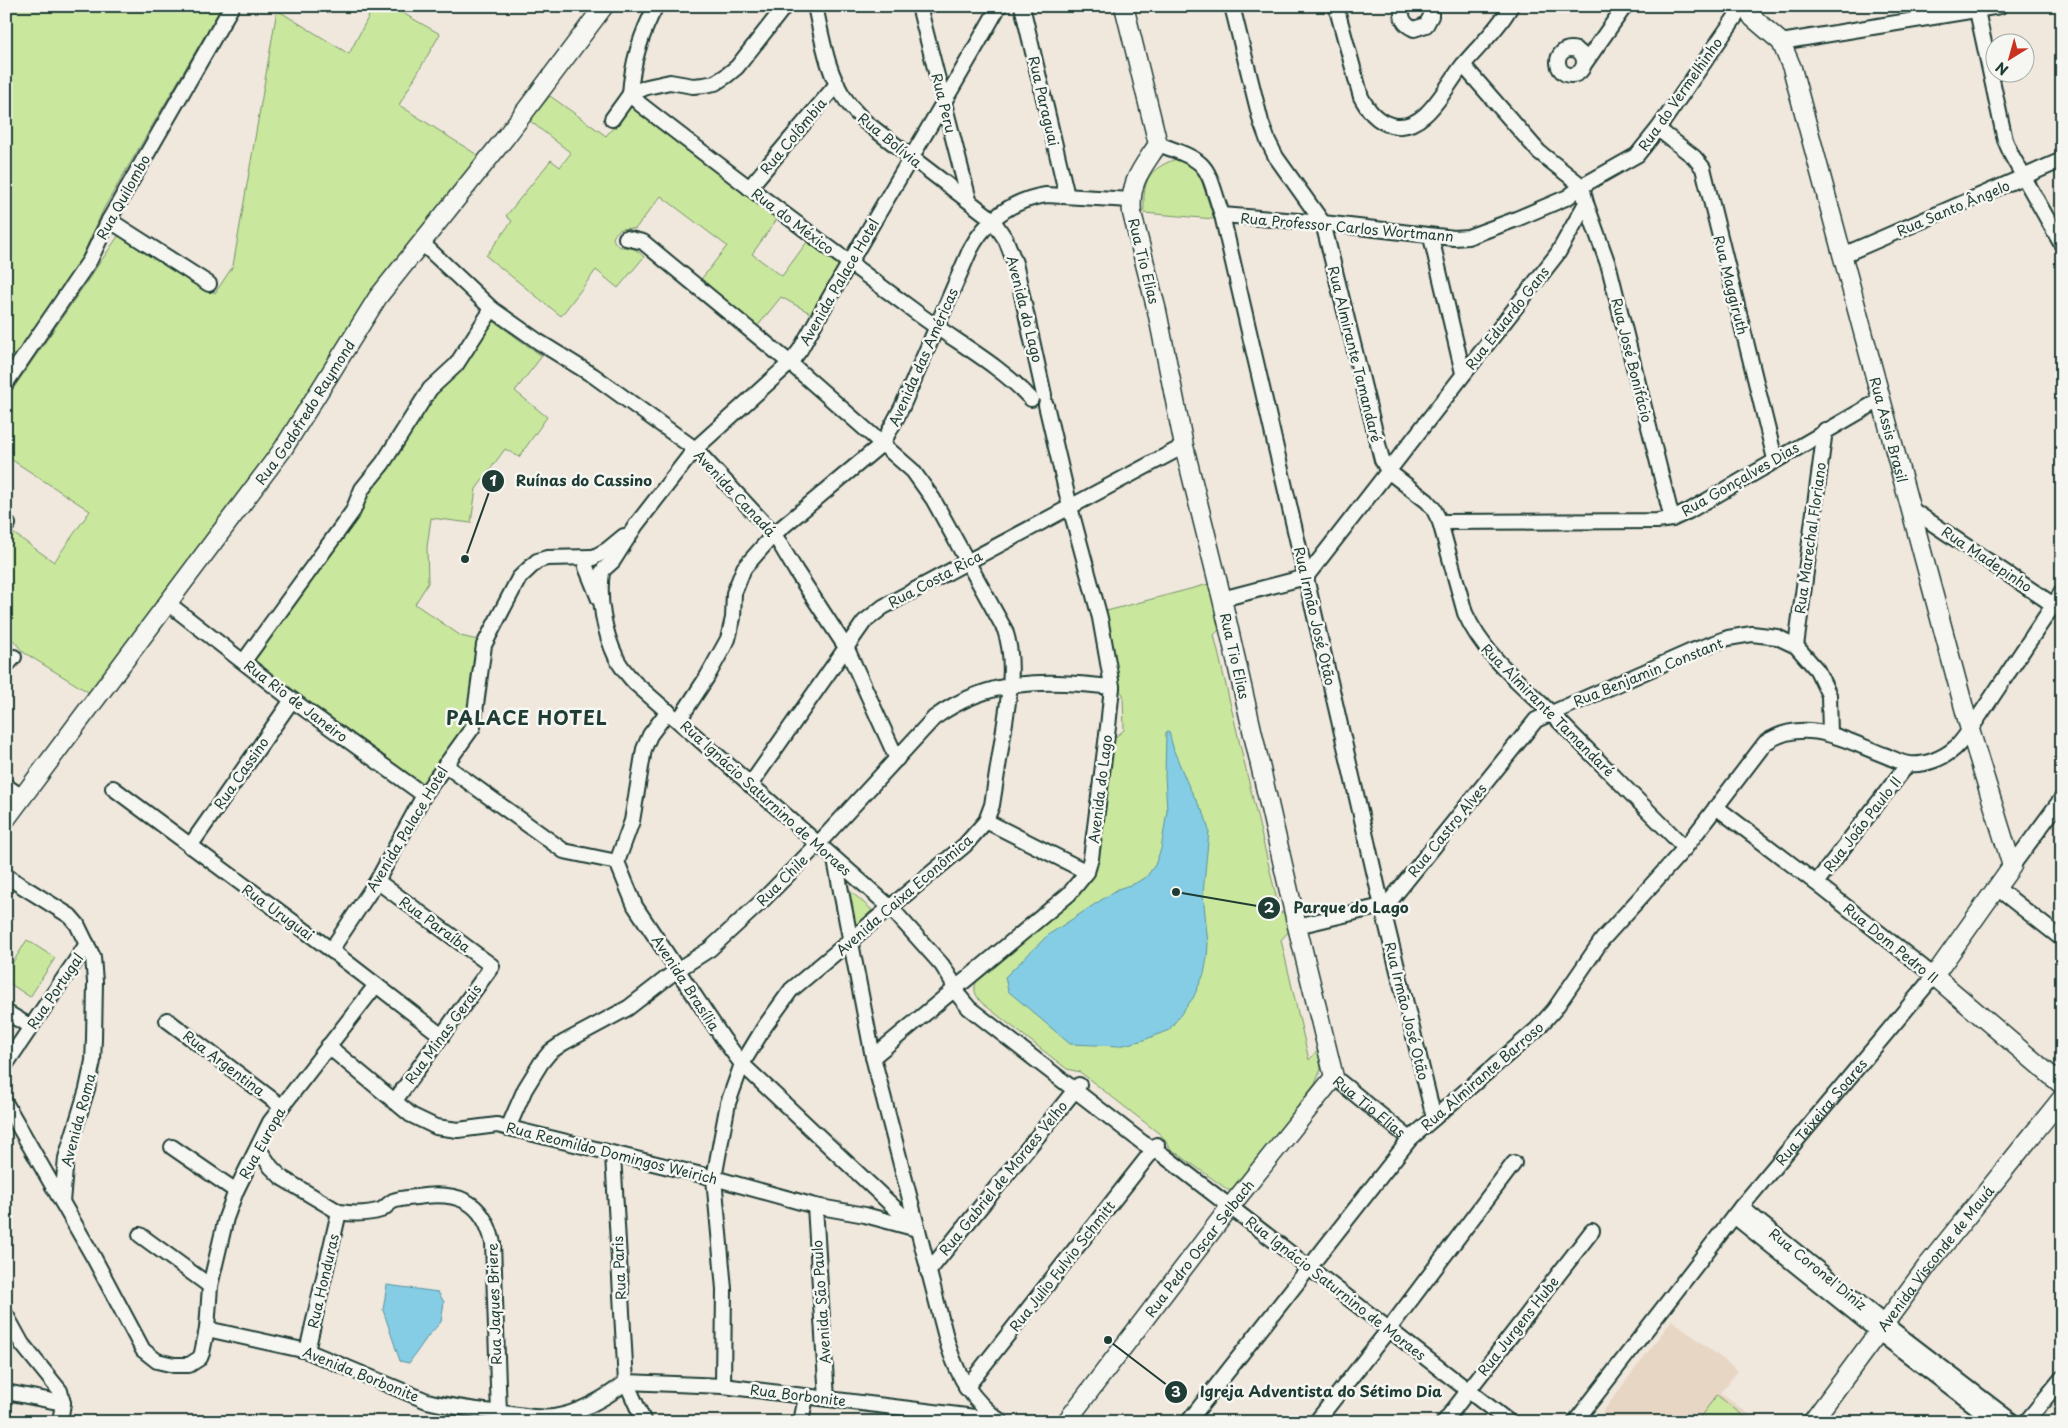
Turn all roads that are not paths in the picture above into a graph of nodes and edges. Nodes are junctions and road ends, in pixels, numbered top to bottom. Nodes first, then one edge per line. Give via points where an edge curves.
1 (232, 6) edge
2 (604, 6) edge
3 (656, 6) edge
4 (785, 6) edge
5 (815, 6) edge
6 (919, 6) edge
7 (999, 6) edge
8 (1022, 6) edge
9 (1124, 6) edge
10 (1232, 6) edge
11 (1336, 6) edge
12 (1402, 6) edge
13 (1431, 6) edge
14 (1511, 6) edge
15 (1625, 6) edge
16 (1744, 6) edge
17 (2000, 6) edge
18 (1976, 8) edge
19 (1781, 42) junction
20 (1585, 63) dead end
21 (1463, 65) junction
22 (837, 84) junction
23 (630, 94) junction
24 (944, 104) junction
25 (612, 118) dead end
26 (1658, 129) junction
27 (1158, 144) junction
28 (912, 158) junction
29 (2062, 160) edge
30 (2023, 177) junction
31 (1582, 186) junction
32 (749, 188) junction
33 (1067, 196) junction
34 (969, 200) junction
35 (1131, 200) junction
36 (1586, 203) junction
37 (1222, 215) junction
38 (992, 219) junction
39 (109, 220) junction
40 (1323, 223) junction
41 (1431, 237) junction
42 (626, 238) dead end
43 (421, 242) junction
44 (2062, 245) edge
45 (1844, 255) junction
46 (848, 262) junction
47 (209, 284) dead end
48 (492, 308) junction
49 (937, 329) junction
50 (790, 362) junction
51 (1463, 373) junction
52 (6, 383) edge
53 (1039, 394) junction
54 (1880, 400) junction
55 (1825, 430) junction
56 (883, 443) junction
57 (1184, 446) junction
58 (695, 449) junction
59 (1775, 459) junction
60 (1388, 471) junction
61 (1070, 507) junction
62 (1911, 509) junction
63 (1672, 518) junction
64 (1440, 522) junction
65 (636, 525) junction
66 (774, 534) junction
67 (557, 557) junction
68 (594, 557) junction
69 (966, 562) junction
70 (596, 571) junction
71 (1306, 577) junction
72 (2062, 592) edge
73 (1222, 599) junction
74 (169, 604) dead end
75 (2058, 607) edge
76 (1796, 646) junction
77 (847, 649) junction
78 (244, 661) junction
79 (1010, 685) junction
80 (1112, 687) junction
81 (292, 700) junction
82 (1550, 712) junction
83 (673, 716) junction
84 (1970, 730) junction
85 (1830, 734) junction
86 (898, 759) junction
87 (1908, 764) junction
88 (445, 765) junction
89 (750, 785) junction
90 (6, 786) edge
91 (113, 788) dead end
92 (424, 795) junction
93 (22, 797) junction
94 (2061, 801) edge
95 (1716, 807) junction
96 (6, 819) edge
97 (986, 821) junction
98 (817, 844) junction
99 (190, 846) junction
100 (1685, 848) junction
101 (835, 860) junction
102 (617, 862) junction
103 (2012, 866) junction
104 (1087, 872) junction
105 (6, 876) edge
106 (377, 881) junction
107 (1816, 883) junction
108 (1997, 888) junction
109 (1382, 906) junction
110 (891, 908) junction
111 (1297, 926) junction
112 (2062, 938) edge
113 (852, 941) junction
114 (87, 944) junction
115 (331, 950) junction
116 (492, 966) joint
117 (677, 970) junction
118 (1934, 976) junction
119 (376, 985) junction
120 (955, 986) junction
121 (6, 1012) edge
122 (167, 1020) dead end
123 (31, 1027) junction
124 (442, 1036) junction
125 (328, 1046) junction
126 (873, 1057) junction
127 (6, 1064) edge
128 (742, 1064) junction
129 (1334, 1077) junction
130 (2062, 1085) edge
131 (1076, 1088) junction
132 (2062, 1098) edge
133 (394, 1102) junction
134 (6, 1104) edge
135 (282, 1106) junction
136 (2062, 1117) edge
137 (1434, 1118) junction
138 (508, 1128) junction
139 (1410, 1139) junction
140 (2036, 1140) junction
141 (172, 1147) dead end
142 (258, 1148) junction
143 (1158, 1150) junction
144 (613, 1155) junction
145 (1514, 1163) dead end
146 (714, 1178) junction
147 (236, 1191) junction
148 (62, 1202) junction
149 (814, 1206) junction
150 (1230, 1208) junction
151 (339, 1212) junction
152 (1737, 1212) junction
153 (917, 1229) junction
154 (1592, 1231) dead end
155 (140, 1234) dead end
156 (1309, 1268) junction
157 (928, 1272) junction
158 (210, 1286) junction
159 (6, 1315) edge
160 (207, 1329) junction
161 (1389, 1329) junction
162 (1886, 1331) junction
163 (307, 1350) junction
164 (2062, 1378) edge
165 (626, 1382) junction
166 (723, 1386) junction
167 (966, 1388) junction
168 (1468, 1390) junction
169 (6, 1392) edge
170 (806, 1397) junction
171 (827, 1399) junction
172 (63, 1403) junction
173 (499, 1413) junction
174 (1000, 1421) edge
175 (60, 1422) edge
176 (644, 1422) edge
177 (801, 1422) edge
178 (1066, 1422) edge
179 (1188, 1422) edge
180 (1316, 1422) edge
181 (1444, 1422) edge
182 (1509, 1422) edge
183 (1575, 1422) edge
184 (1812, 1422) edge
185 (1824, 1422) edge
186 (1996, 1422) edge
187 (2014, 1422) edge
188 (2026, 1422) edge

1 - 39 street, Rua Quilombo
2 - 43 main road, Rua Godofredo Raymond via 505,138
3 - 23 street via 643,37
4 - 23 street via 736,67 715,83 692,86 660,83
5 - 22 street, Rua Bolívia
6 - 24 street, Rua Peru
7 - 24 street, Avenida Palace Hotel
8 - 33 street, Rua Paraguai
9 - 27 main road
10 - 40 street via 1268,141
11 - 21 street via 1362,97 1381,122 1404,126 1418,120
12 - 13 street via 1403,20 1414,29 1429,21
14 - 21 street
15 - 20 street
16 - 19 main road, Rua Assis Brasil
16 - 26 street, Rua do Vermelhinho
17 - 18 street
18 - 19 street
18 - 30 street via 2003,133
19 - 45 main road, Rua Assis Brasil via 1792,68
21 - 31 street via 1539,152
22 - 28 street, Rua Bolívia via 864,121
22 - 32 street, Rua Colômbia
23 - 25 street
23 - 32 street, Rua do México
24 - 28 street, Avenida Palace Hotel
24 - 34 street, Rua Peru
26 - 31 street, Rua do Vermelhinho via 1637,154
26 - 59 street, Rua Maggiruth via 1694,156 1703,168
27 - 35 main road, Rua Tio Elias via 1136,176
27 - 37 street, Rua Irmão José Otão via 1187,154 1204,165
28 - 34 street, Rua Bolívia
28 - 46 street, Avenida Palace Hotel
29 - 30 street, Rua Santo Ângelo
30 - 44 street
30 - 45 street, Rua Santo Ângelo
31 - 36 street
31 - 41 street, Rua Professor Carlos Wortmann via 1568,197 1468,237
32 - 46 street, Rua do México
33 - 35 street, Avenida das Américas
33 - 38 street, Avenida das Américas via 1033,197
34 - 38 street, Rua Bolívia
35 - 57 main road, Rua Tio Elias
36 - 51 street, Rua Eduardo Gans via 1558,253
36 - 63 street, Rua José Bonifácio via 1609,267
37 - 40 street, Rua Professor Carlos Wortmann
37 - 71 street, Rua Irmão José Otão
38 - 49 street, Avenida das Américas via 976,238
38 - 53 street, Avenida do Lago via 1006,240 1015,263
39 - 47 street
39 - 52 street, Rua Quilombo via 90,260
40 - 41 street, Rua Professor Carlos Wortmann
40 - 60 street, Rua Almirante Tamandaré via 1379,450
41 - 51 street
42 - 50 street, Avenida Caixa Econômica via 643,242
43 - 48 street, Avenida Canadá
43 - 93 main road, Rua Godofredo Raymond via 378,297 324,386 255,487
45 - 54 main road, Rua Assis Brasil
46 - 49 street, Rua do México
46 - 50 street, Avenida Palace Hotel via 800,350
48 - 58 street, Avenida Canadá via 538,342 619,393
48 - 78 street via 456,365 430,389 383,463 362,489 353,511
49 - 53 street, Rua do México
49 - 56 street, Avenida das Américas
50 - 56 street, Avenida Caixa Econômica
50 - 58 street, Avenida Palace Hotel
51 - 60 street, Rua Eduardo Gans
53 - 61 street, Avenida do Lago via 1052,429
54 - 55 street, Rua Gonçalves Dias
54 - 62 main road, Rua Assis Brasil
55 - 59 street, Rua Gonçalves Dias
55 - 76 street, Rua Marechal Floriano
56 - 66 street, Avenida das Américas
56 - 69 street, Avenida Caixa Econômica via 924,484
57 - 61 street, Rua Costa Rica
57 - 73 main road, Rua Tio Elias
58 - 65 street, Avenida Palace Hotel
58 - 66 street, Avenida Canadá
59 - 63 street, Rua Gonçalves Dias
60 - 64 street, Rua Almirante Tamandaré via 1427,501
60 - 71 street, Rua Eduardo Gans
61 - 69 street, Rua Costa Rica
61 - 80 street, Avenida do Lago via 1106,644
62 - 75 street, Rua Madepinho
62 - 84 main road, Rua Assis Brasil
63 - 64 street, Rua Gonçalves Dias via 1657,521
64 - 82 street, Rua Almirante Tamandaré via 1471,627 1499,664
65 - 68 street, Avenida Palace Hotel via 615,545
65 - 70 street, Avenida Palace Hotel via 613,561
66 - 77 street, Avenida Canadá
66 - 83 street, Avenida das Américas via 744,568 734,593 728,639 707,677
67 - 68 street, Avenida Palace Hotel
67 - 70 street
67 - 88 street, Avenida Palace Hotel via 537,561 528,568 510,594 484,645 473,726
68 - 70 street, Rua Ignácio Saturnino de Moraes via 603,561
69 - 77 street, Rua Costa Rica via 883,607 864,622
69 - 79 street, Avenida Caixa Econômica via 1007,638 1011,660
70 - 83 street, Rua Ignácio Saturnino de Moraes via 591,583 601,604 616,658 635,683
71 - 73 street
71 - 109 street, Rua Irmão José Otão
72 - 75 street
73 - 111 main road, Rua Tio Elias
74 - 78 street, Rua Rio de Janeiro
75 - 84 street
76 - 82 street, Rua Benjamin Constant via 1766,634 1728,638
76 - 85 street, Rua Benjamin Constant via 1817,670 1829,694
77 - 86 street, Avenida Canadá
77 - 89 street, Rua Costa Rica
78 - 81 street, Rua Rio de Janeiro
79 - 80 street, Rua Chile via 1047,682
79 - 86 street, Rua Chile via 981,693 946,710 934,718
79 - 97 street, Avenida Caixa Econômica via 992,805
80 - 104 street, Avenida do Lago via 1094,839
81 - 92 street, Rua Rio de Janeiro
81 - 99 street, Rua Cassino
82 - 100 street, Rua Almirante Tamandaré
82 - 109 street, Rua Castro Alves via 1536,720 1390,901
83 - 89 street, Rua Ignácio Saturnino de Moraes
83 - 102 street, Avenida das Américas via 650,735 644,749 632,821
84 - 87 street via 1955,748 1942,756 1924,763
84 - 103 main road, Rua Assis Brasil
85 - 87 street, Rua Almirante Barroso
85 - 95 street, Rua Almirante Barroso via 1795,730 1773,738 1756,753
86 - 98 street, Rua Chile
87 - 107 street, Rua João Paulo II
88 - 92 street, Avenida Palace Hotel
88 - 102 street via 564,851
89 - 98 street, Rua Ignácio Saturnino de Moraes
90 - 93 street
91 - 99 street, Rua Uruguai
92 - 106 street, Avenida Palace Hotel
93 - 96 main road, Rua Godofredo Raymond
94 - 103 street, Rua Teixeira Soares
95 - 100 street, Rua Almirante Barroso
95 - 107 street, Rua Dom Pedro II
97 - 104 street
97 - 110 street, Avenida Caixa Econômica via 965,845
98 - 101 street, Rua Ignácio Saturnino de Moraes
98 - 117 street, Rua Chile via 710,949
99 - 115 street, Rua Uruguai
100 - 137 street, Rua Almirante Barroso via 1602,940 1554,1010 1537,1029
101 - 110 street, Rua Ignácio Saturnino de Moraes
101 - 113 street
102 - 117 street, Avenida Brasília via 635,906
103 - 108 main road, Rua Teixeira Soares
104 - 120 street, Avenida do Lago via 1069,894
105 - 114 street, Avenida Roma via 70,916
106 - 115 street, Avenida Palace Hotel
106 - 116 street, Rua Paraíba
107 - 118 street, Rua Dom Pedro II
108 - 112 street
108 - 118 main road, Rua Teixeira Soares
109 - 111 street
109 - 137 street, Rua Irmão José Otão
110 - 113 street, Avenida Caixa Econômica
110 - 120 street, Rua Ignácio Saturnino de Moraes via 937,959
111 - 129 main road, Rua Tio Elias
113 - 126 street
113 - 128 street, Avenida Caixa Econômica via 791,990
114 - 123 street, Rua Portugal
114 - 148 street, Avenida Roma via 95,972 93,1061 66,1158
115 - 119 street, Rua Uruguai
116 - 124 street, Rua Minas Gerais
117 - 128 street, Avenida Brasília
117 - 138 street, Rua Chile via 628,1008 550,1052 532,1076
118 - 130 main road, Rua Dom Pedro II
118 - 152 street, Rua Teixeira Soares
119 - 124 street, Rua Uruguai
119 - 125 street, Rua Europa
120 - 126 street, Avenida do Lago
120 - 131 street, Rua Ignácio Saturnino de Moraes
121 - 123 street
122 - 135 street, Rua Argentina
123 - 127 street, Rua Portugal
124 - 133 street, Rua Minas Gerais
125 - 133 street, Rua Reomildo Domingos Weirich
125 - 135 street, Rua Europa
126 - 153 street
128 - 146 street, Avenida Caixa Econômica via 728,1103
128 - 153 street, Avenida Brasília
129 - 139 street, Rua Tio Elias
129 - 150 main road, Rua Pedro Oscar Selbach
131 - 143 street, Rua Ignácio Saturnino de Moraes
131 - 157 street, Rua Gabriel de Moraes Velho
132 - 140 main road, Avenida Visconde de Mauá
133 - 138 street, Rua Reomildo Domingos Weirich via 411,1115 447,1130 484,1125
134 - 148 street
135 - 142 street, Rua Europa
136 - 140 main road, Avenida Visconde de Mauá
137 - 139 street, Rua Almirante Barroso
138 - 144 street, Rua Reomildo Domingos Weirich
139 - 156 street, Rua Almirante Barroso
140 - 162 main road, Avenida Visconde de Mauá via 1931,1269
141 - 147 street
142 - 147 street, Rua Europa
142 - 151 street, Rua Jaques Briere via 282,1178
143 - 150 street, Rua Ignácio Saturnino de Moraes
143 - 167 street, Rua Julio Fulvio Schmitt
144 - 146 street, Rua Reomildo Domingos Weirich
144 - 165 street, Rua Paris
145 - 161 street
146 - 149 street, Rua Reomildo Domingos Weirich
146 - 166 street, Avenida Caixa Econômica via 724,1289
147 - 158 street, Rua Europa via 226,1218
148 - 160 street via 147,1355 165,1364 189,1365 200,1358
149 - 153 street, Rua Reomildo Domingos Weirich
149 - 171 street, Avenida São Paulo
150 - 156 street, Rua Ignácio Saturnino de Moraes
150 - 178 main road, Rua Pedro Oscar Selbach
151 - 163 street, Rua Honduras
151 - 173 street, Rua Jaques Briere via 371,1212 392,1201 438,1194 465,1200 481,1214 493,1243
152 - 162 street, Rua Coronel Diniz
152 - 183 street, Rua Teixeira Soares
153 - 157 street
154 - 168 street, Rua Jurgens Hube
155 - 158 street
156 - 161 street, Rua Ignácio Saturnino de Moraes
156 - 179 street, Rua Almirante Barroso
157 - 167 street via 950,1352
158 - 160 street, Rua Europa
159 - 172 street via 22,1344 60,1391
160 - 163 street, Avenida Borbonite
161 - 168 street, Rua Ignácio Saturnino de Moraes
161 - 180 street
162 - 184 main road, Avenida Visconde de Mauá
162 - 185 main road, Avenida Visconde de Mauá
162 - 186 street, Rua Coronel Diniz
162 - 187 street, Rua Coronel Diniz
163 - 173 street, Avenida Borbonite via 428,1401
164 - 188 street
165 - 166 street, Rua Borbonite
165 - 173 street, Avenida Borbonite via 580,1410 554,1417
165 - 176 street
166 - 170 street, Rua Borbonite
167 - 174 street
168 - 181 street, Rua Jurgens Hube
168 - 182 street, Rua Ignácio Saturnino de Moraes
169 - 172 street
170 - 171 street, Rua Borbonite
170 - 177 street
171 - 174 street, Rua Borbonite
172 - 175 street

